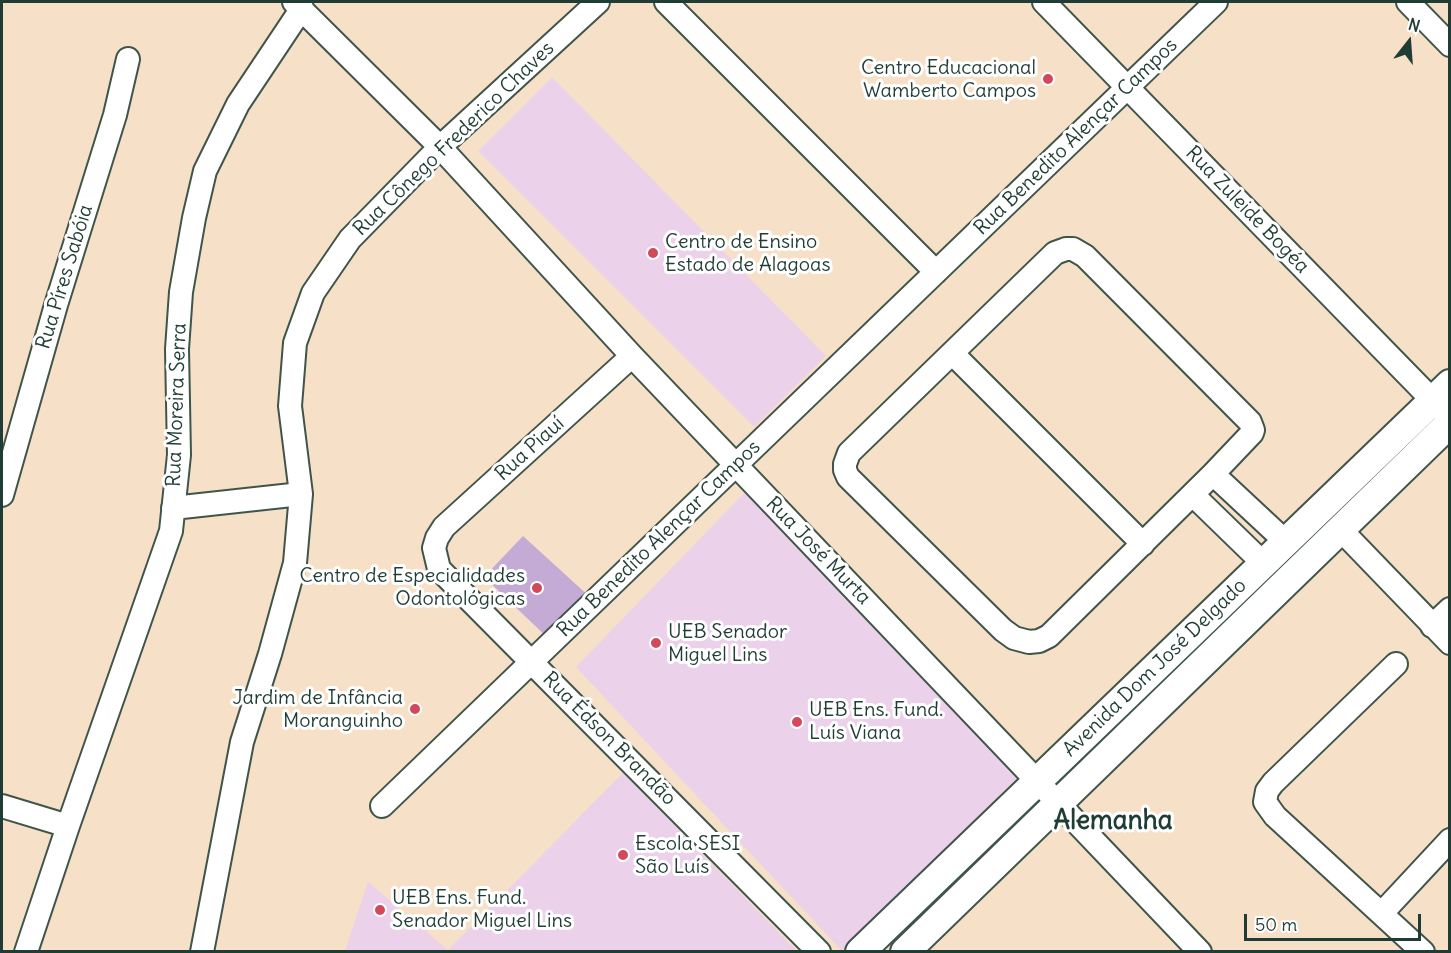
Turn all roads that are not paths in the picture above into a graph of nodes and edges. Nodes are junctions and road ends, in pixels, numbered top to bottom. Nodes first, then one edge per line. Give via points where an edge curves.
1 (598, 2) edge
2 (666, 2) edge
3 (1044, 2) edge
4 (1216, 2) edge
5 (1408, 2) edge
6 (298, 5) edge
7 (1449, 45) edge
8 (128, 59) dead end
9 (1127, 87) junction
10 (440, 147) junction
11 (936, 272) junction
12 (952, 353) junction
13 (632, 356) junction
14 (1444, 401) edge
15 (1449, 423) edge
16 (736, 465) junction
17 (1213, 474) junction
18 (301, 494) junction
19 (2, 495) edge
20 (1193, 495) junction
21 (173, 508) junction
22 (1340, 529) junction
23 (1286, 542) junction
24 (1143, 544) junction
25 (434, 548) joint
26 (1263, 563) junction
27 (1449, 609) edge
28 (1432, 626) junction
29 (1449, 643) edge
30 (532, 661) junction
31 (1396, 664) dead end
32 (1038, 780) junction
33 (1059, 802) junction
34 (2, 806) edge
35 (382, 806) dead end
36 (68, 826) junction
37 (1449, 840) edge
38 (1382, 913) junction
39 (26, 951) edge
40 (202, 951) edge
41 (819, 951) edge
42 (860, 951) edge
43 (905, 951) edge
44 (1200, 951) edge
45 (1423, 951) edge

1 - 10 street, Rua Cônego Frederico Chaves
2 - 11 street
3 - 9 street, Rua Zuleide Bogéa
4 - 9 street, Rua Benedito Alençar Campos
5 - 7 street
6 - 10 street, Rua José Murta
6 - 21 street, Rua Moreira Serra via 238,104 205,171 181,292 177,349 179,455
8 - 19 street, Rua Píres Sabóia via 115,115
9 - 11 street, Rua Benedito Alençar Campos
9 - 14 street, Rua Zuleide Bogéa
10 - 13 street, Rua José Murta
10 - 18 street, Rua Cônego Frederico Chaves via 350,239 313,293 295,343 290,406
11 - 16 street, Rua Benedito Alençar Campos
12 - 17 street via 1055,253 1066,249 1079,252 1252,426 1252,433
12 - 24 street
12 - 24 street via 849,453 845,465 848,477 1003,630 1021,640 1039,641 1049,636
13 - 16 street, Rua José Murta
13 - 25 street, Rua Piauí via 444,527
14 - 23 street, Avenida Dom José Delgado
15 - 22 street, Avenida Dom José Delgado
16 - 30 street, Rua Benedito Alençar Campos
16 - 32 street, Rua José Murta
17 - 20 street
17 - 23 street
18 - 21 street
18 - 40 street, Rua Cônego Frederico Chaves via 295,563 242,742
20 - 24 street
20 - 26 street
21 - 36 street, Rua Moreira Serra via 171,531
22 - 28 street
22 - 33 street, Avenida Dom José Delgado
23 - 26 street, Avenida Dom José Delgado
25 - 30 street, Rua Édson Brandão via 439,569
26 - 32 street, Avenida Dom José Delgado
27 - 28 street
28 - 29 street
30 - 35 street, Rua Benedito Alençar Campos
30 - 41 street, Rua Édson Brandão
31 - 38 street via 1273,783 1265,802 1275,816
32 - 33 street, Rua José Murta
32 - 42 street, Avenida Dom José Delgado
33 - 43 street, Avenida Dom José Delgado
33 - 44 street, Rua José Murta
34 - 36 street
36 - 39 street, Rua Moreira Serra
37 - 38 street
38 - 45 street

